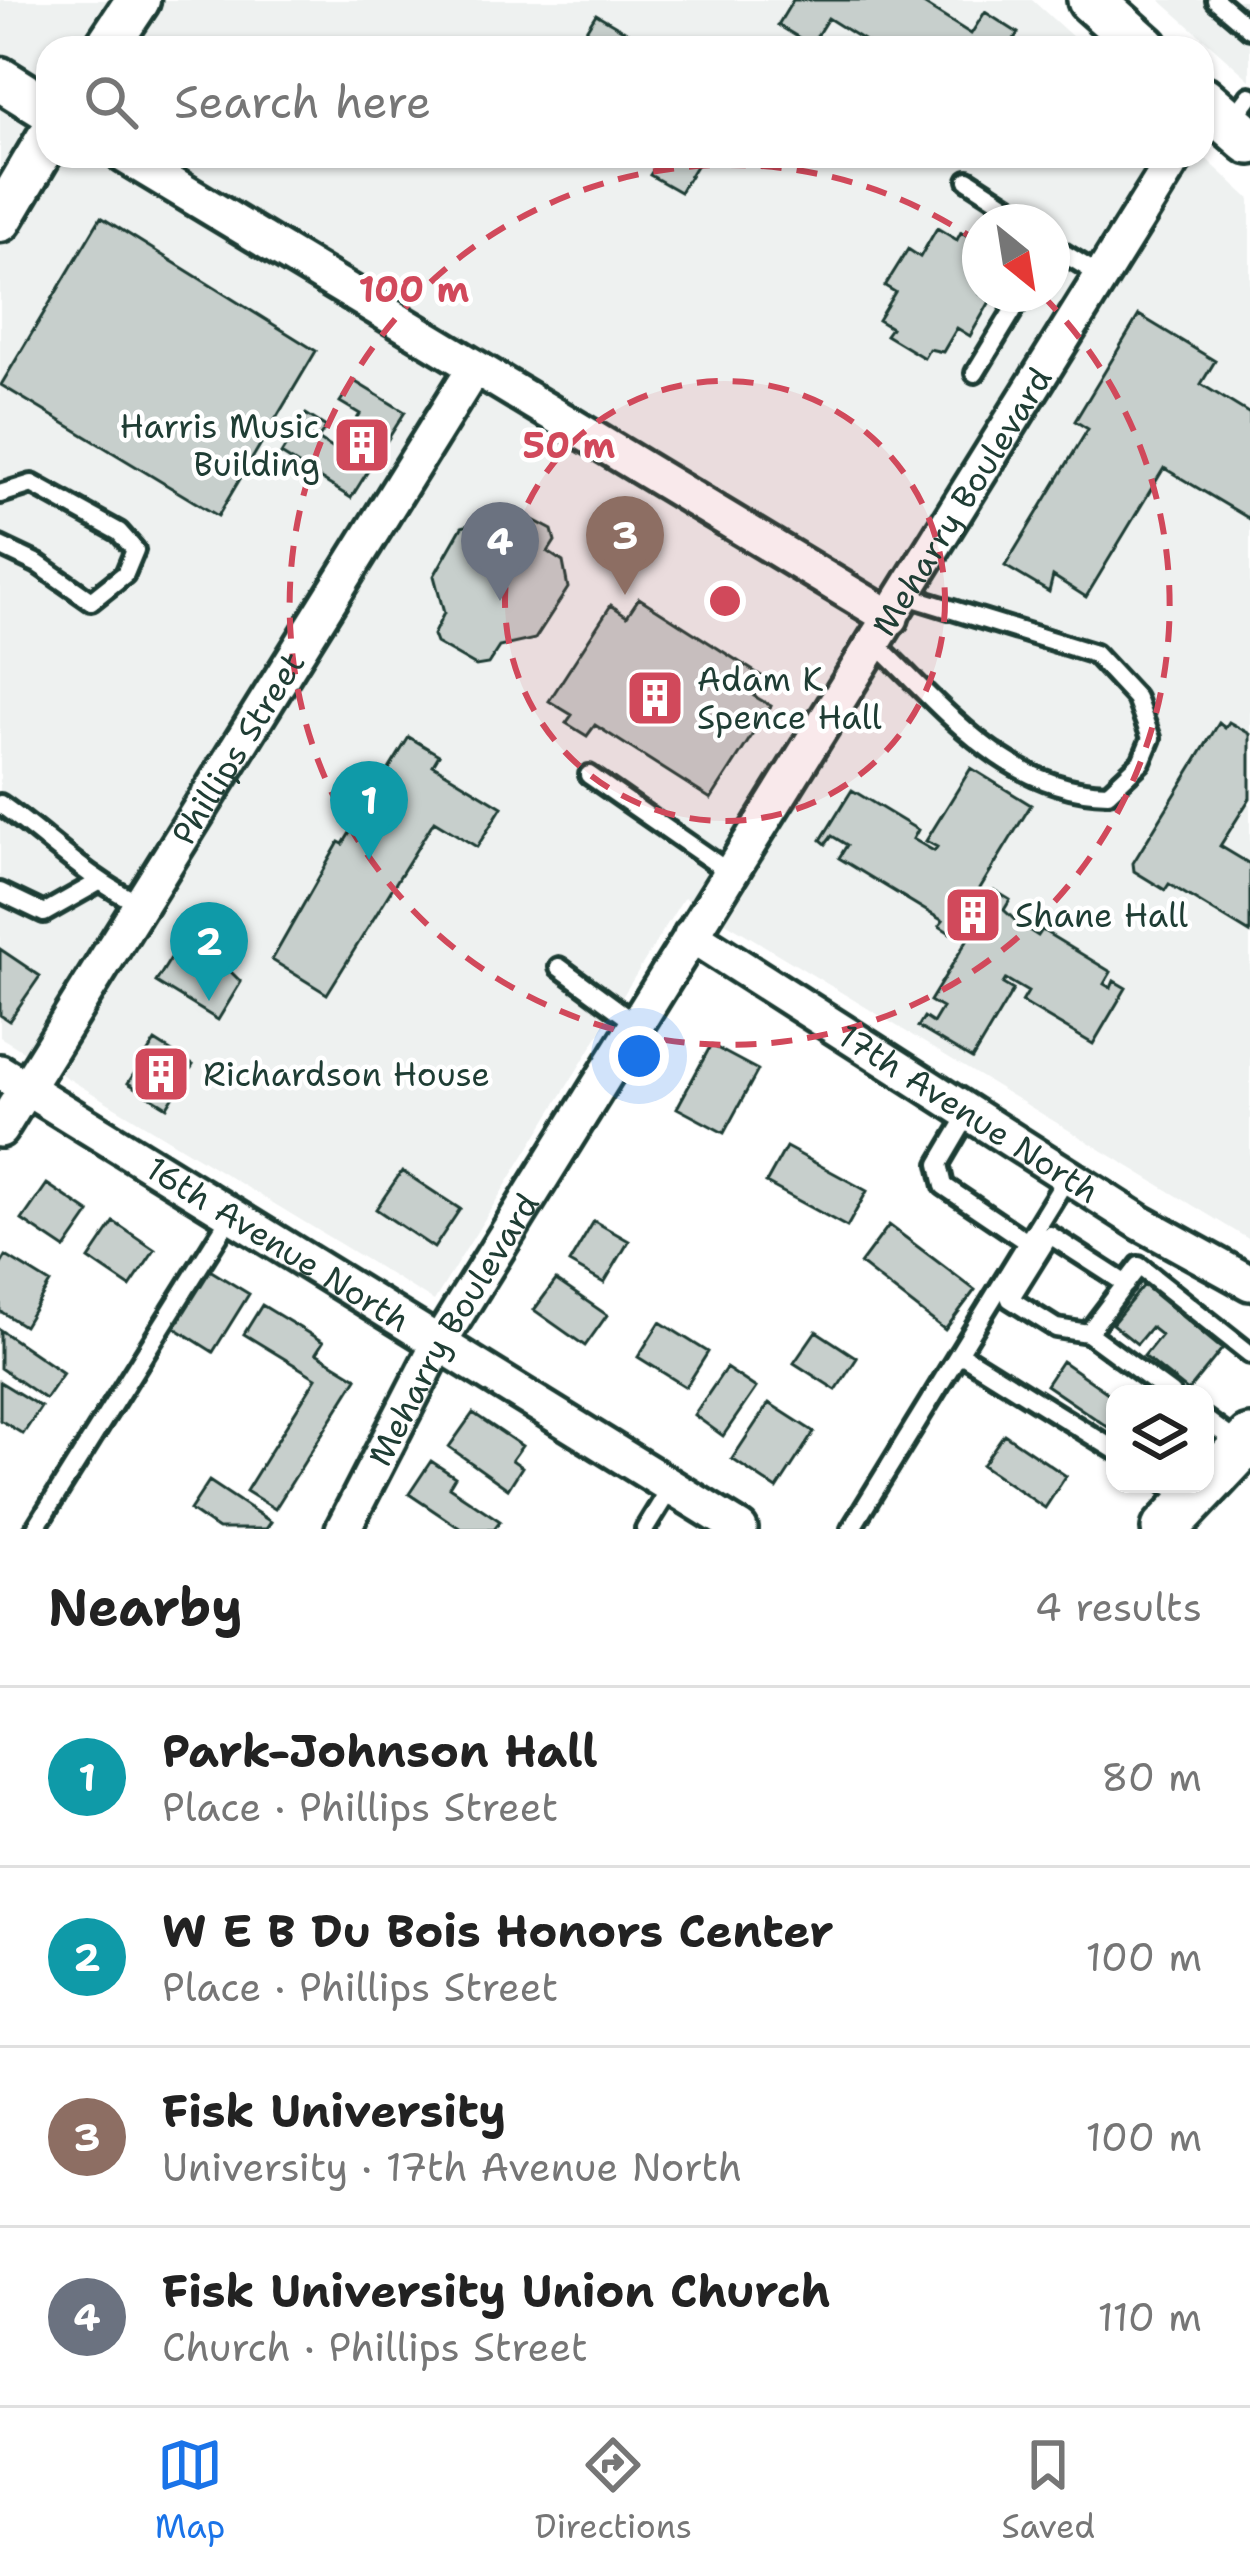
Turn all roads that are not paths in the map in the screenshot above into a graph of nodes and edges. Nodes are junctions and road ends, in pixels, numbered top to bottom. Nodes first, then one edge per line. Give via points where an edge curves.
1 (138, 0) edge
2 (1091, 0) edge
3 (1216, 0) edge
4 (1250, 29) edge
5 (114, 36) edge
6 (1132, 36) edge
7 (0, 80) edge
8 (36, 102) edge
9 (36, 160) edge
10 (145, 168) edge
11 (1168, 168) edge
12 (968, 180) dead end
13 (1005, 204) edge
14 (0, 220) edge
15 (1070, 259) edge
16 (1101, 276) junction
17 (1012, 312) edge
18 (474, 368) junction
19 (975, 373) dead end
20 (0, 494) edge
21 (0, 546) edge
22 (890, 618) junction
23 (589, 775) dead end
24 (0, 804) edge
25 (730, 872) junction
26 (97, 883) junction
27 (0, 892) edge
28 (140, 904) junction
29 (691, 935) junction
30 (559, 968) dead end
31 (638, 1025) junction
32 (13, 1080) edge
33 (969, 1113) junction
34 (0, 1130) edge
35 (1068, 1176) junction
36 (233, 1212) junction
37 (1038, 1235) junction
38 (1250, 1283) edge
39 (1126, 1284) junction
40 (1003, 1296) junction
41 (1088, 1333) junction
42 (437, 1346) junction
43 (1246, 1351) edge
44 (959, 1353) junction
45 (1159, 1385) edge
46 (1214, 1425) edge
47 (1106, 1444) edge
48 (1248, 1446) edge
49 (670, 1487) junction
50 (1174, 1505) edge
51 (35, 1529) edge
52 (343, 1529) edge
53 (645, 1529) edge
54 (740, 1529) edge
55 (850, 1529) edge

1 - 5 street
2 - 6 main road
3 - 4 lane
7 - 8 street
9 - 14 street
10 - 18 street
11 - 16 street, Meharry Boulevard
12 - 13 lane
15 - 16 lane
16 - 22 street, Meharry Boulevard
17 - 19 lane
18 - 22 street
18 - 28 street, Phillips Street
20 - 21 lane via 32,484 119,532 135,550 125,574 92,602
22 - 22 lane via 1095,654 1136,698 1151,737 1141,762 1108,793 1034,778 994,757
22 - 25 street, Meharry Boulevard
23 - 25 lane
24 - 26 lane
25 - 29 street, Meharry Boulevard
26 - 27 lane via 44,913
26 - 28 lane
28 - 32 street, Phillips Street
29 - 31 street, Meharry Boulevard
29 - 33 street, 17th Avenue North
30 - 31 lane
31 - 42 street, Meharry Boulevard
32 - 34 street, Phillips Street
32 - 36 street, 16th Avenue North
33 - 35 street, 17th Avenue North
33 - 37 lane via 939,1164 944,1186
35 - 37 lane
35 - 38 street, 17th Avenue North
36 - 42 street, 16th Avenue North
36 - 51 lane
37 - 39 lane
37 - 40 lane
39 - 41 lane
39 - 43 lane via 1139,1266
40 - 41 lane via 1057,1328
40 - 44 lane
41 - 45 lane
42 - 49 street, 16th Avenue North
42 - 52 street, Meharry Boulevard
44 - 47 lane
44 - 55 lane
46 - 48 lane
48 - 50 main road
49 - 53 lane
49 - 54 street, 16th Avenue North

